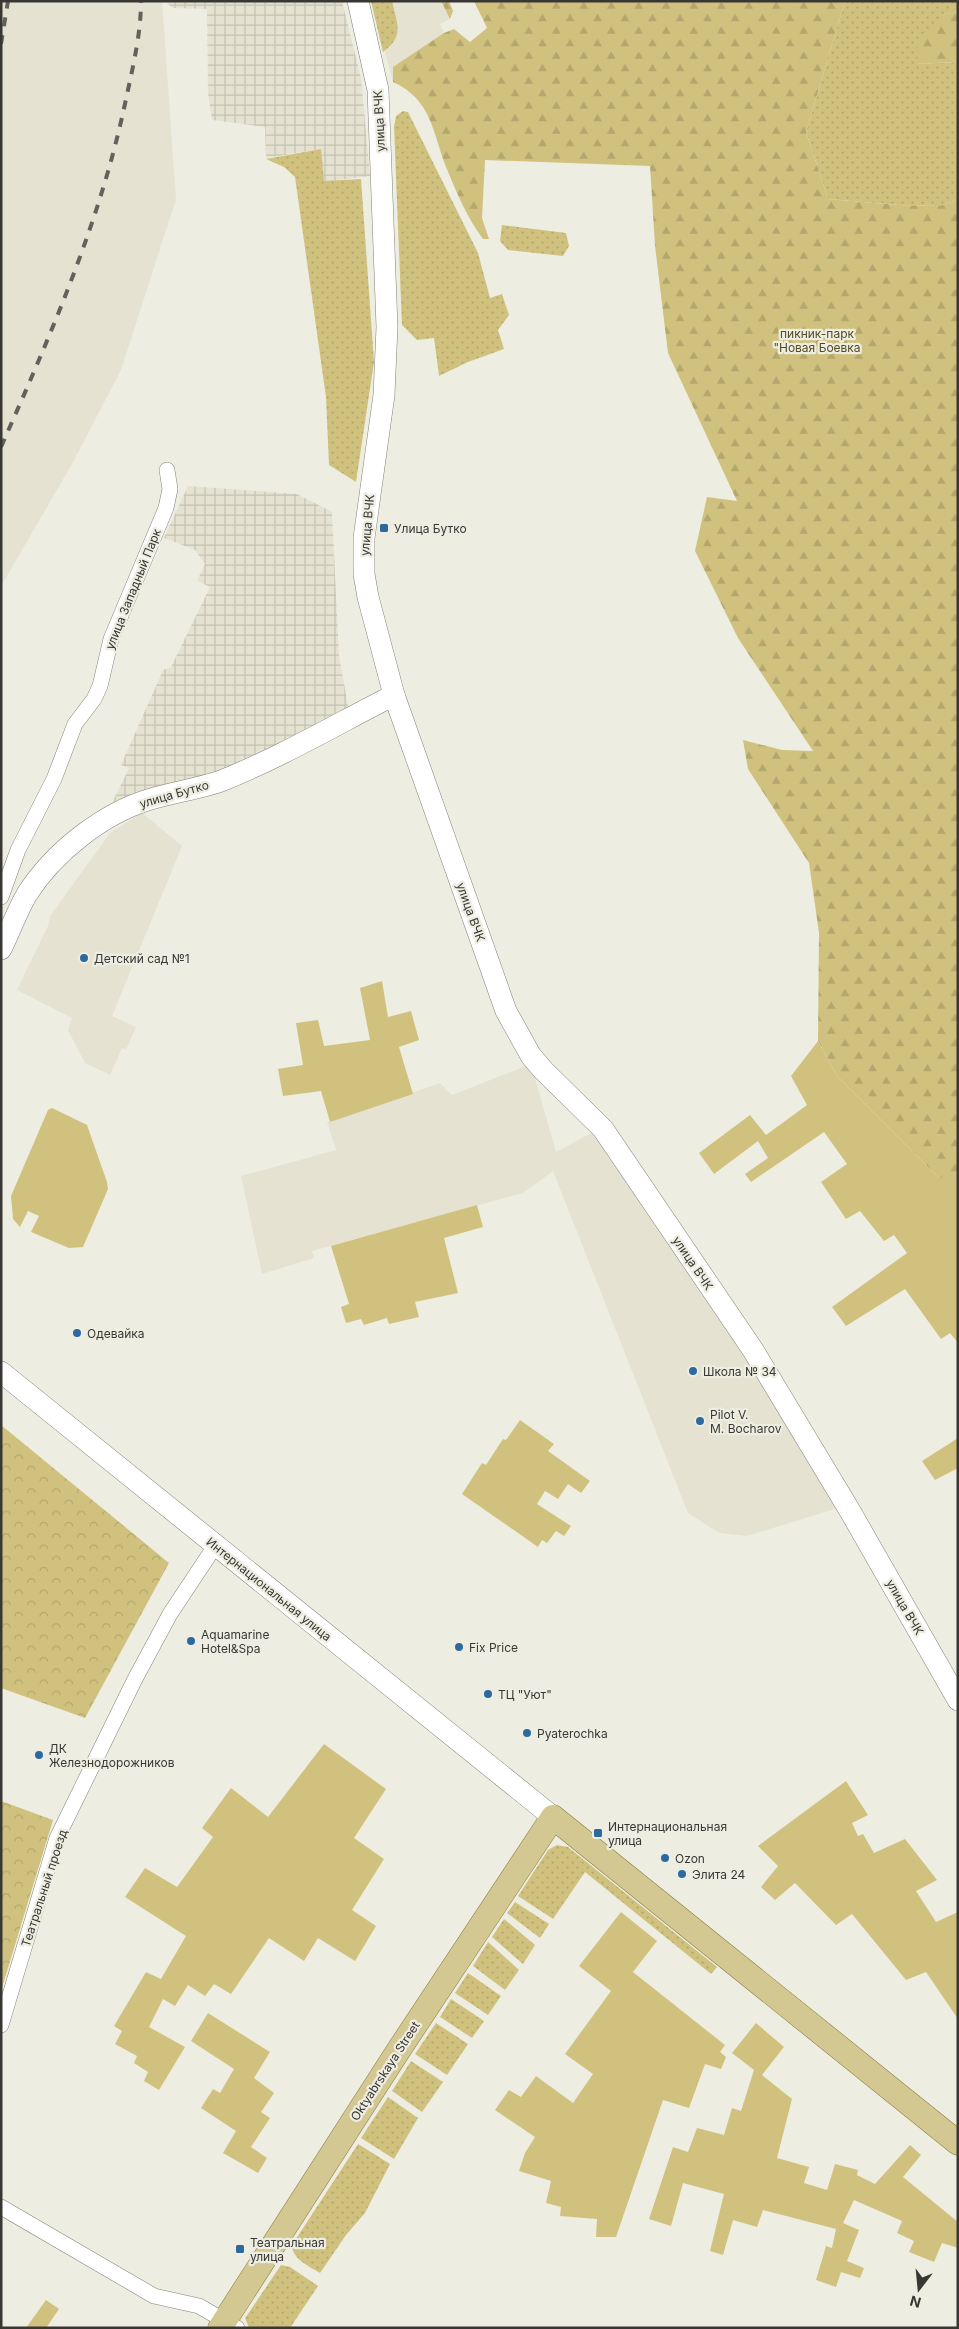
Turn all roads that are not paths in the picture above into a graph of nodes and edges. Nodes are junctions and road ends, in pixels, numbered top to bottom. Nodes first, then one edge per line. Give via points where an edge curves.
1 (358, 1) edge
2 (167, 470) dead end
3 (394, 694) junction
4 (1, 897) edge
5 (10, 907) edge
6 (1, 949) edge
7 (1, 1372) edge
8 (215, 1546) junction
9 (958, 1700) edge
10 (553, 1817) junction
11 (1, 2025) edge
12 (958, 2143) edge
13 (1, 2207) edge
14 (227, 2326) edge

1 - 3 main road, улица ВЧК via 378,90 387,326 384,395 367,512 364,574
2 - 4 street, улица Западный Парк via 170,489 166,508 111,639 100,686 74,724 54,779 18,850
3 - 5 main road, улица Бутко via 220,781 151,799 120,812 88,832 55,861 27,895
3 - 9 main road, улица ВЧК via 503,1002 517,1033 544,1071 603,1129 753,1350
5 - 6 main road, улица Бутко
7 - 8 main road, Интернациональная улица
8 - 10 main road, Интернациональная улица
8 - 11 street, Театральный проезд via 170,1614 57,1838
10 - 12 main road, Интернациональная улица
10 - 14 main road, Oktyabrskaya Street via 403,2042
13 - 14 street via 154,2296 199,2306

